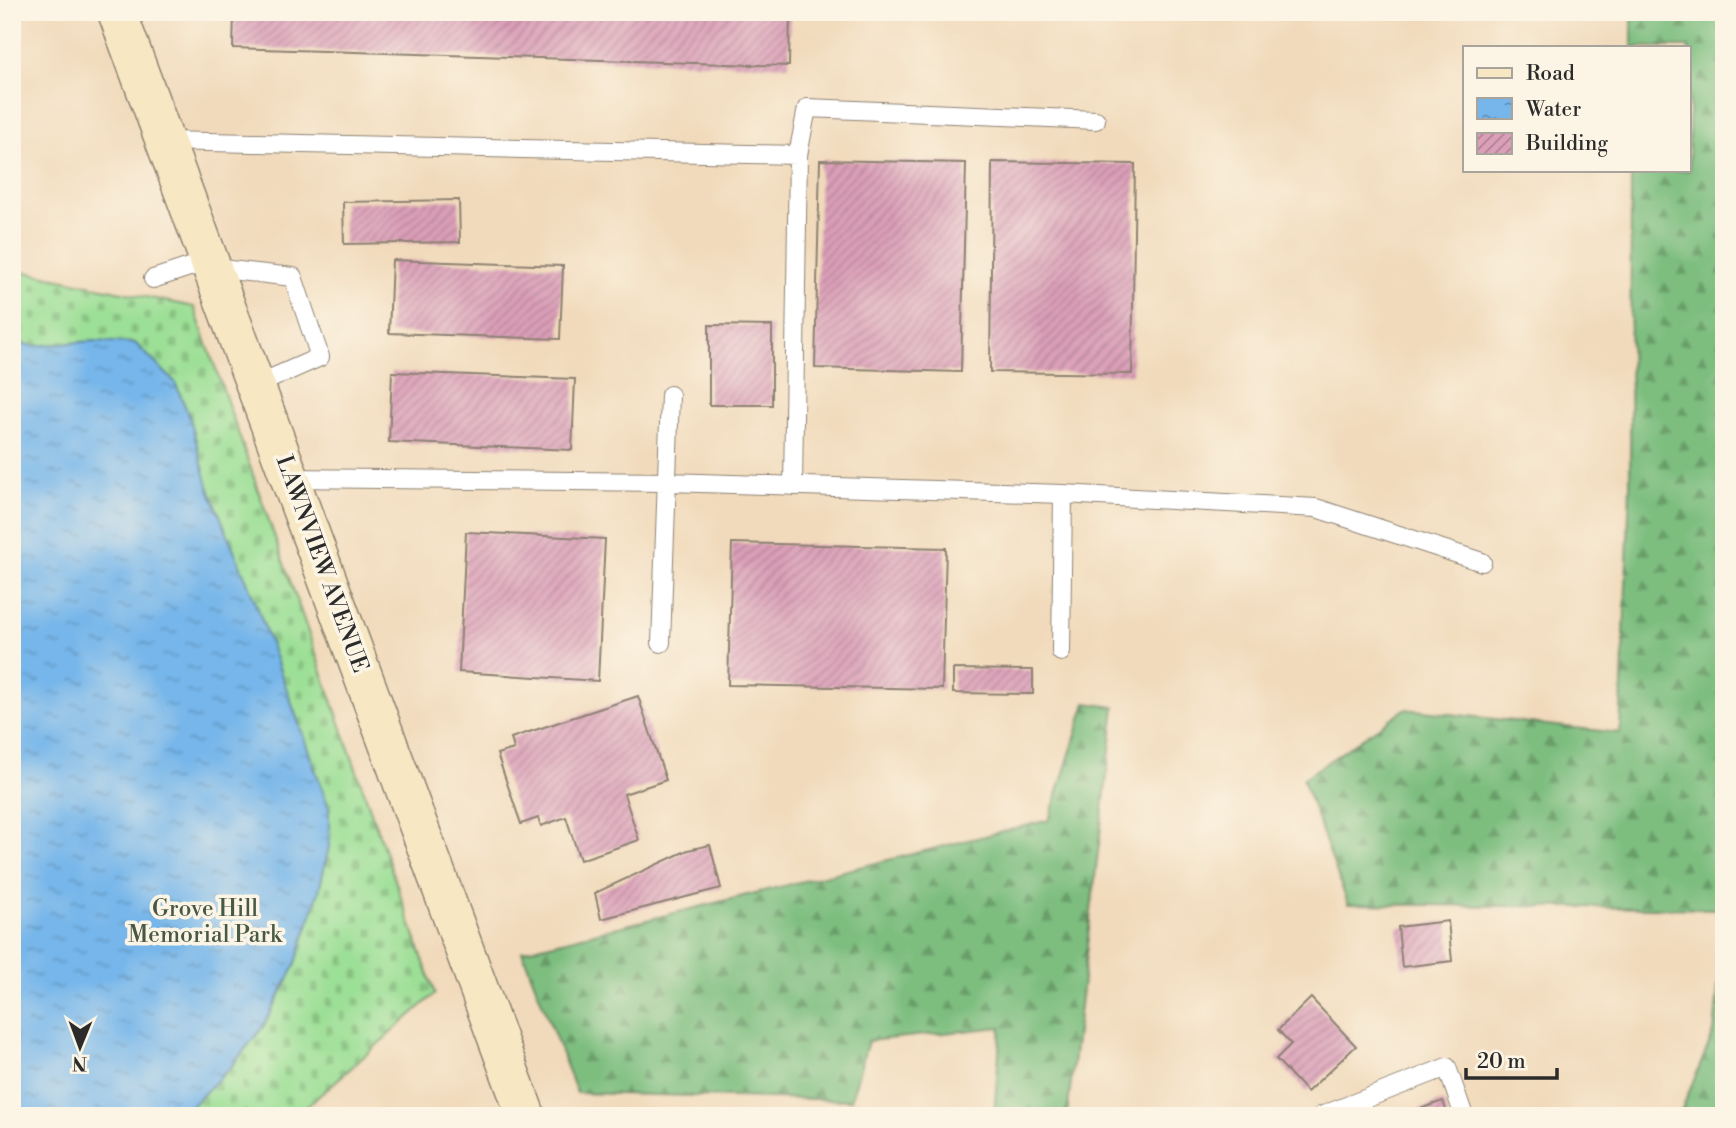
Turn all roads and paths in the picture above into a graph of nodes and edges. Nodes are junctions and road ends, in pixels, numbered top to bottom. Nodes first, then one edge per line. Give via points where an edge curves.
1 (117, 12) edge
2 (1096, 120) dead end
3 (164, 141) junction
4 (798, 155) junction
5 (209, 265) junction
6 (153, 279) dead end
7 (254, 386) junction
8 (670, 395) dead end
9 (291, 478) junction
10 (668, 482) junction
11 (793, 486) junction
12 (1063, 494) junction
13 (1482, 562) dead end
14 (661, 643) dead end
15 (1060, 652) dead end
16 (526, 1116) edge
17 (1321, 1116) edge
18 (1464, 1116) edge

1 - 3 street, LAWNVIEW AVENUE
2 - 4 lane via 807,108
3 - 4 lane
3 - 5 street, LAWNVIEW AVENUE
4 - 11 lane
5 - 6 lane
5 - 7 street, LAWNVIEW AVENUE
5 - 7 lane via 293,277 320,357
7 - 9 street, LAWNVIEW AVENUE
8 - 10 lane
9 - 10 lane
9 - 16 street, LAWNVIEW AVENUE
10 - 11 lane
10 - 14 lane
11 - 12 lane
12 - 13 lane via 1316,508
12 - 15 lane
17 - 18 lane via 1447,1067

